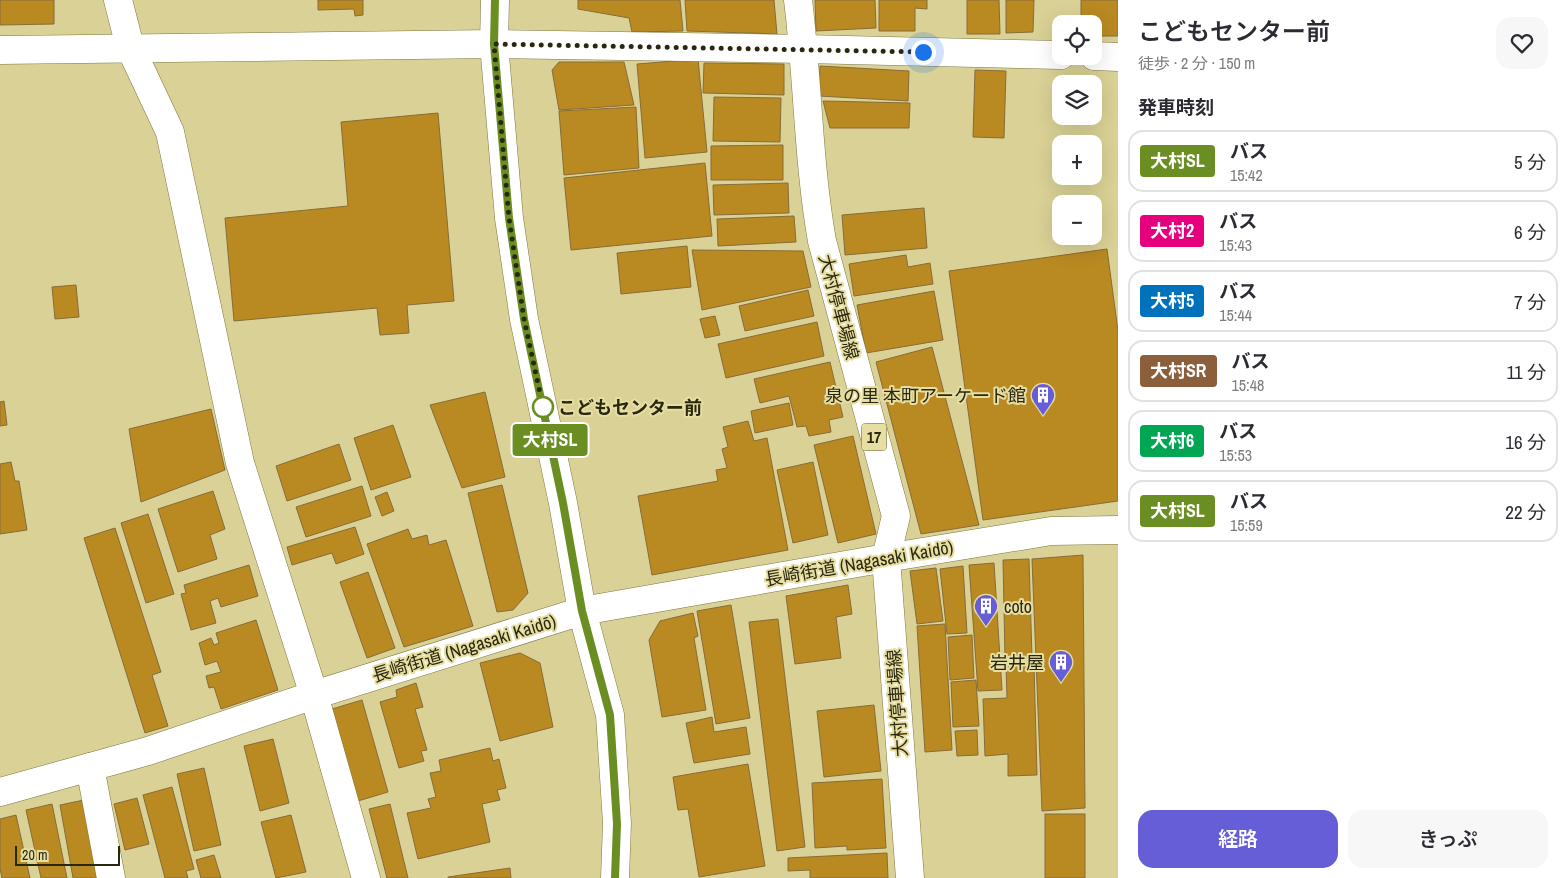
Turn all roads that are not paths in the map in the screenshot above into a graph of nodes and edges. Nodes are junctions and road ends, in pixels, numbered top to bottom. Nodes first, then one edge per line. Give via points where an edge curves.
1 (118, 0) edge
2 (495, 0) edge
3 (798, 0) edge
4 (494, 44) junction
5 (130, 47) junction
6 (804, 49) junction
7 (0, 50) edge
8 (1052, 55) edge
9 (1102, 56) edge
10 (1118, 57) edge
11 (1118, 530) edge
12 (886, 558) junction
13 (582, 611) junction
14 (314, 695) junction
15 (90, 767) junction
16 (0, 792) edge
17 (111, 878) edge
18 (366, 878) edge
19 (615, 878) edge
20 (910, 878) edge

1 - 5 street
2 - 4 street
3 - 6 street, 大村停車場線 / 17
4 - 5 street
4 - 6 street
4 - 13 street via 509,218 524,319
5 - 7 street
5 - 14 street via 170,132 240,462
6 - 8 street
6 - 12 street, 大村停車場線 / 17 via 816,209 822,241 896,516
9 - 10 street
11 - 12 street, 長崎街道 (Nagasaki Kaidō) via 1051,531
12 - 13 street, 長崎街道 (Nagasaki Kaidō)
12 - 20 street, 大村停車場線 / 17
13 - 14 street, 長崎街道 (Nagasaki Kaidō)
13 - 19 street via 610,715 617,824
14 - 15 street, 長崎街道 (Nagasaki Kaidō) via 148,751
14 - 18 street
15 - 16 street, 長崎街道 (Nagasaki Kaidō)
15 - 17 street

